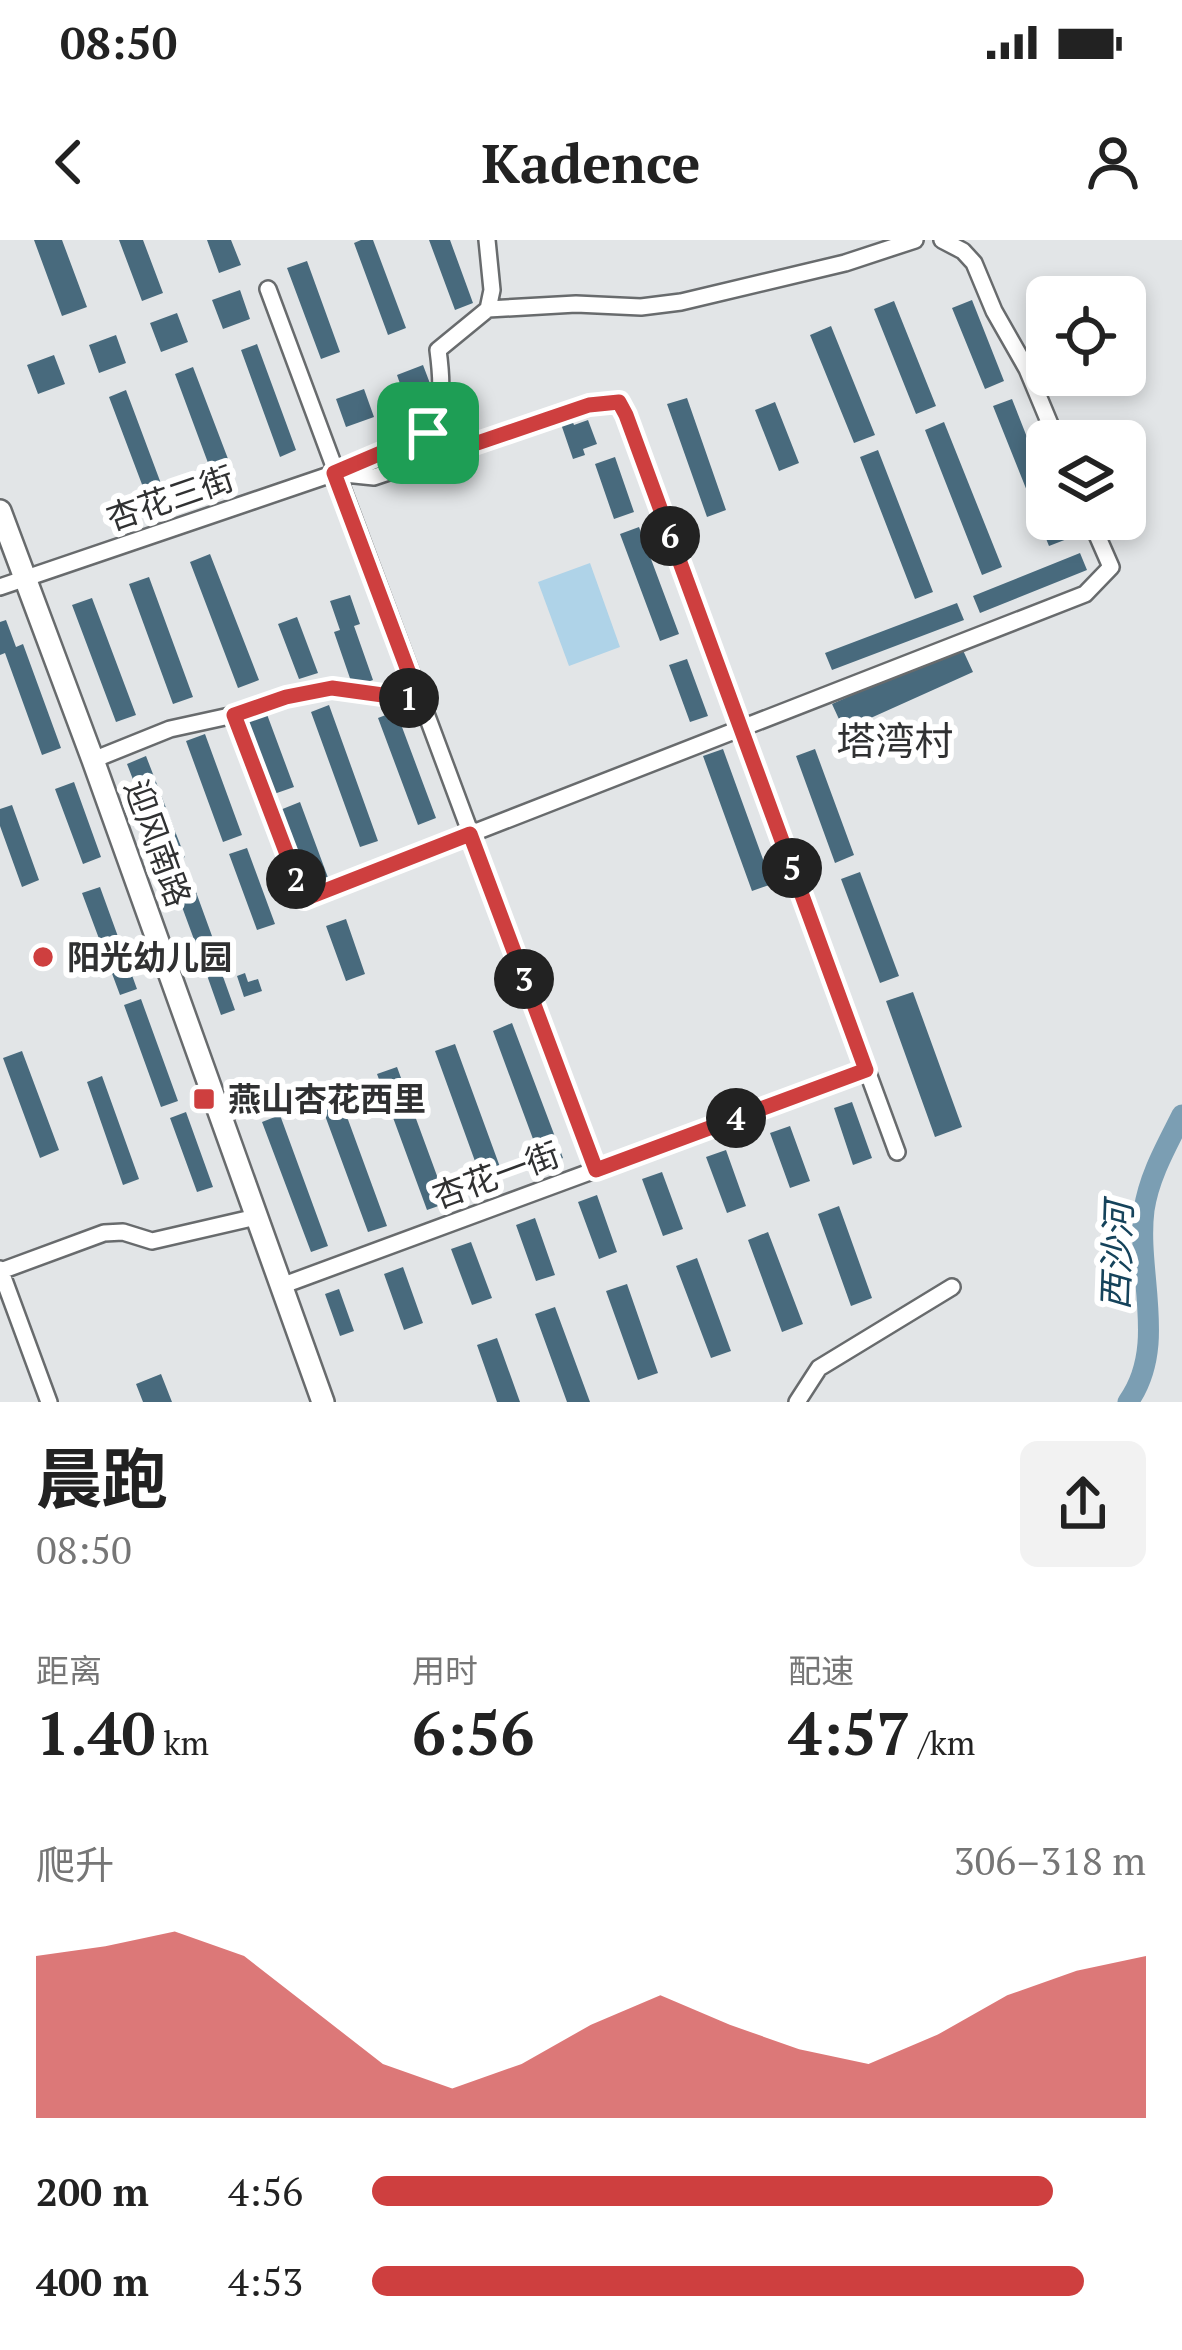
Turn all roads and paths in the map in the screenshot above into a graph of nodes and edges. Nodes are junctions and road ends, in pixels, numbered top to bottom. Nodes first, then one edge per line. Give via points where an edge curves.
1 (487, 240) edge
2 (915, 240) edge
3 (942, 240) edge
4 (268, 289) dead end
5 (488, 309) junction
6 (1049, 420) edge
7 (428, 433) junction
8 (442, 455) junction
9 (334, 473) junction
10 (0, 511) edge
11 (1099, 540) edge
12 (24, 580) junction
13 (0, 587) edge
14 (419, 700) junction
15 (234, 715) junction
16 (740, 729) junction
17 (93, 760) junction
18 (470, 834) junction
19 (866, 1070) junction
20 (897, 1152) dead end
21 (596, 1170) junction
22 (256, 1216) junction
23 (0, 1270) edge
24 (281, 1286) junction
25 (952, 1287) dead end
26 (49, 1402) edge
27 (323, 1402) edge
28 (797, 1402) edge

1 - 5 street
2 - 5 street via 681,302
3 - 6 street via 974,262
4 - 9 street
5 - 7 street via 438,350 442,388
7 - 8 street
7 - 9 street, 杏花三街
8 - 9 street, 杏花三街 via 374,477
8 - 16 street, 杏花三街 via 619,402
9 - 12 street, 杏花三街
9 - 14 street
10 - 12 street, 迎风南路
11 - 16 street via 1111,567 1084,594
12 - 13 street, 杏花三街
12 - 17 street, 迎风南路
14 - 15 street via 332,688
14 - 18 street
15 - 17 street
15 - 18 street via 304,899
16 - 18 street
16 - 19 street
17 - 22 street, 迎风南路
18 - 21 street
19 - 20 street
19 - 21 street, 杏花一街
21 - 24 street, 杏花一街
22 - 23 street via 152,1241 104,1233
22 - 24 street, 迎风南路
23 - 26 street
24 - 27 street, 迎风南路
25 - 28 street via 819,1367

